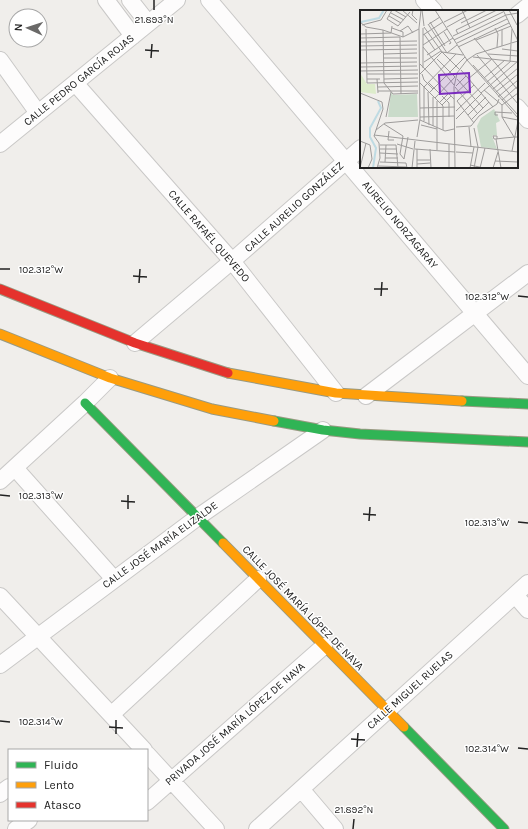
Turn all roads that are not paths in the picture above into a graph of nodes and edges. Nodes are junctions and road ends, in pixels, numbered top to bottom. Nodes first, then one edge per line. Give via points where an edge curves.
1 (106, 0) edge
2 (130, 0) edge
3 (177, 0) edge
4 (209, 0) edge
5 (424, 0) edge
6 (528, 6) edge
7 (433, 10) edge
8 (518, 14) edge
9 (148, 24) junction
10 (133, 36) junction
11 (0, 60) edge
12 (75, 82) junction
13 (518, 108) edge
14 (38, 113) junction
15 (528, 120) edge
16 (0, 144) edge
17 (360, 149) edge
18 (346, 161) junction
19 (232, 261) junction
20 (528, 274) edge
21 (0, 289) edge
22 (475, 314) junction
23 (0, 334) edge
24 (135, 343) junction
25 (528, 376) edge
26 (110, 378) junction
27 (336, 393) junction
28 (366, 396) junction
29 (85, 403) junction
30 (528, 404) edge
31 (323, 430) junction
32 (528, 442) edge
33 (15, 468) junction
34 (0, 481) edge
35 (198, 517) junction
36 (114, 579) junction
37 (258, 579) junction
38 (528, 583) edge
39 (515, 595) junction
40 (0, 596) edge
41 (528, 610) edge
42 (38, 636) junction
43 (324, 646) junction
44 (0, 665) edge
45 (388, 711) junction
46 (112, 714) junction
47 (140, 749) edge
48 (148, 757) edge
49 (171, 781) junction
50 (8, 788) edge
51 (301, 789) junction
52 (0, 794) edge
53 (148, 801) edge
54 (28, 821) edge
55 (16, 829) edge
56 (216, 829) edge
57 (257, 829) edge
58 (335, 829) edge
59 (504, 829) edge

1 - 10 street
2 - 9 street
3 - 9 street, CALLE PEDRO GARCÍA ROJAS
4 - 18 street, AURELIO NORZAGARAY
5 - 7 street
6 - 8 street
9 - 10 street, CALLE PEDRO GARCÍA ROJAS
10 - 12 street, CALLE PEDRO GARCÍA ROJAS
11 - 14 street
12 - 14 street, CALLE PEDRO GARCÍA ROJAS
12 - 19 street, CALLE RAFAÉL QUEVEDO
13 - 15 street
14 - 16 street, CALLE PEDRO GARCÍA ROJAS
17 - 18 street, CALLE AURELIO GONZÁLEZ
18 - 19 street, CALLE AURELIO GONZÁLEZ
18 - 22 street, AURELIO NORZAGARAY
19 - 24 street, CALLE AURELIO GONZÁLEZ
19 - 27 street, CALLE RAFAÉL QUEVEDO
20 - 22 street
21 - 24 main road
22 - 25 street, AURELIO NORZAGARAY
22 - 28 street
23 - 26 main road
24 - 27 main road via 221,372
26 - 29 street
26 - 31 main road via 212,409
27 - 28 main road
28 - 30 main road
29 - 33 street
29 - 35 main road, CALLE JOSÉ MARÍA LÓPEZ DE NAVA
31 - 32 main road
31 - 35 street, CALLE JOSÉ MARÍA ELIZALDE
33 - 34 street
33 - 36 street
35 - 36 street, CALLE JOSÉ MARÍA ELIZALDE
35 - 37 main road, CALLE JOSÉ MARÍA LÓPEZ DE NAVA
36 - 42 street, CALLE JOSÉ MARÍA ELIZALDE
37 - 43 main road, CALLE JOSÉ MARÍA LÓPEZ DE NAVA
37 - 46 street
38 - 39 street, CALLE MIGUEL RUELAS
39 - 41 street
39 - 45 street, CALLE MIGUEL RUELAS
40 - 42 street
42 - 44 street, CALLE JOSÉ MARÍA ELIZALDE
42 - 46 street
43 - 45 main road, CALLE JOSÉ MARÍA LÓPEZ DE NAVA
43 - 49 street, PRIVADA JOSÉ MARÍA LÓPEZ DE NAVA
45 - 51 street, CALLE MIGUEL RUELAS
45 - 59 main road, CALLE JOSÉ MARÍA LÓPEZ DE NAVA
46 - 47 street
48 - 49 street
49 - 53 street, PRIVADA JOSÉ MARÍA LÓPEZ DE NAVA
49 - 56 street
50 - 52 street
51 - 57 street, CALLE MIGUEL RUELAS
51 - 58 street
54 - 55 street

